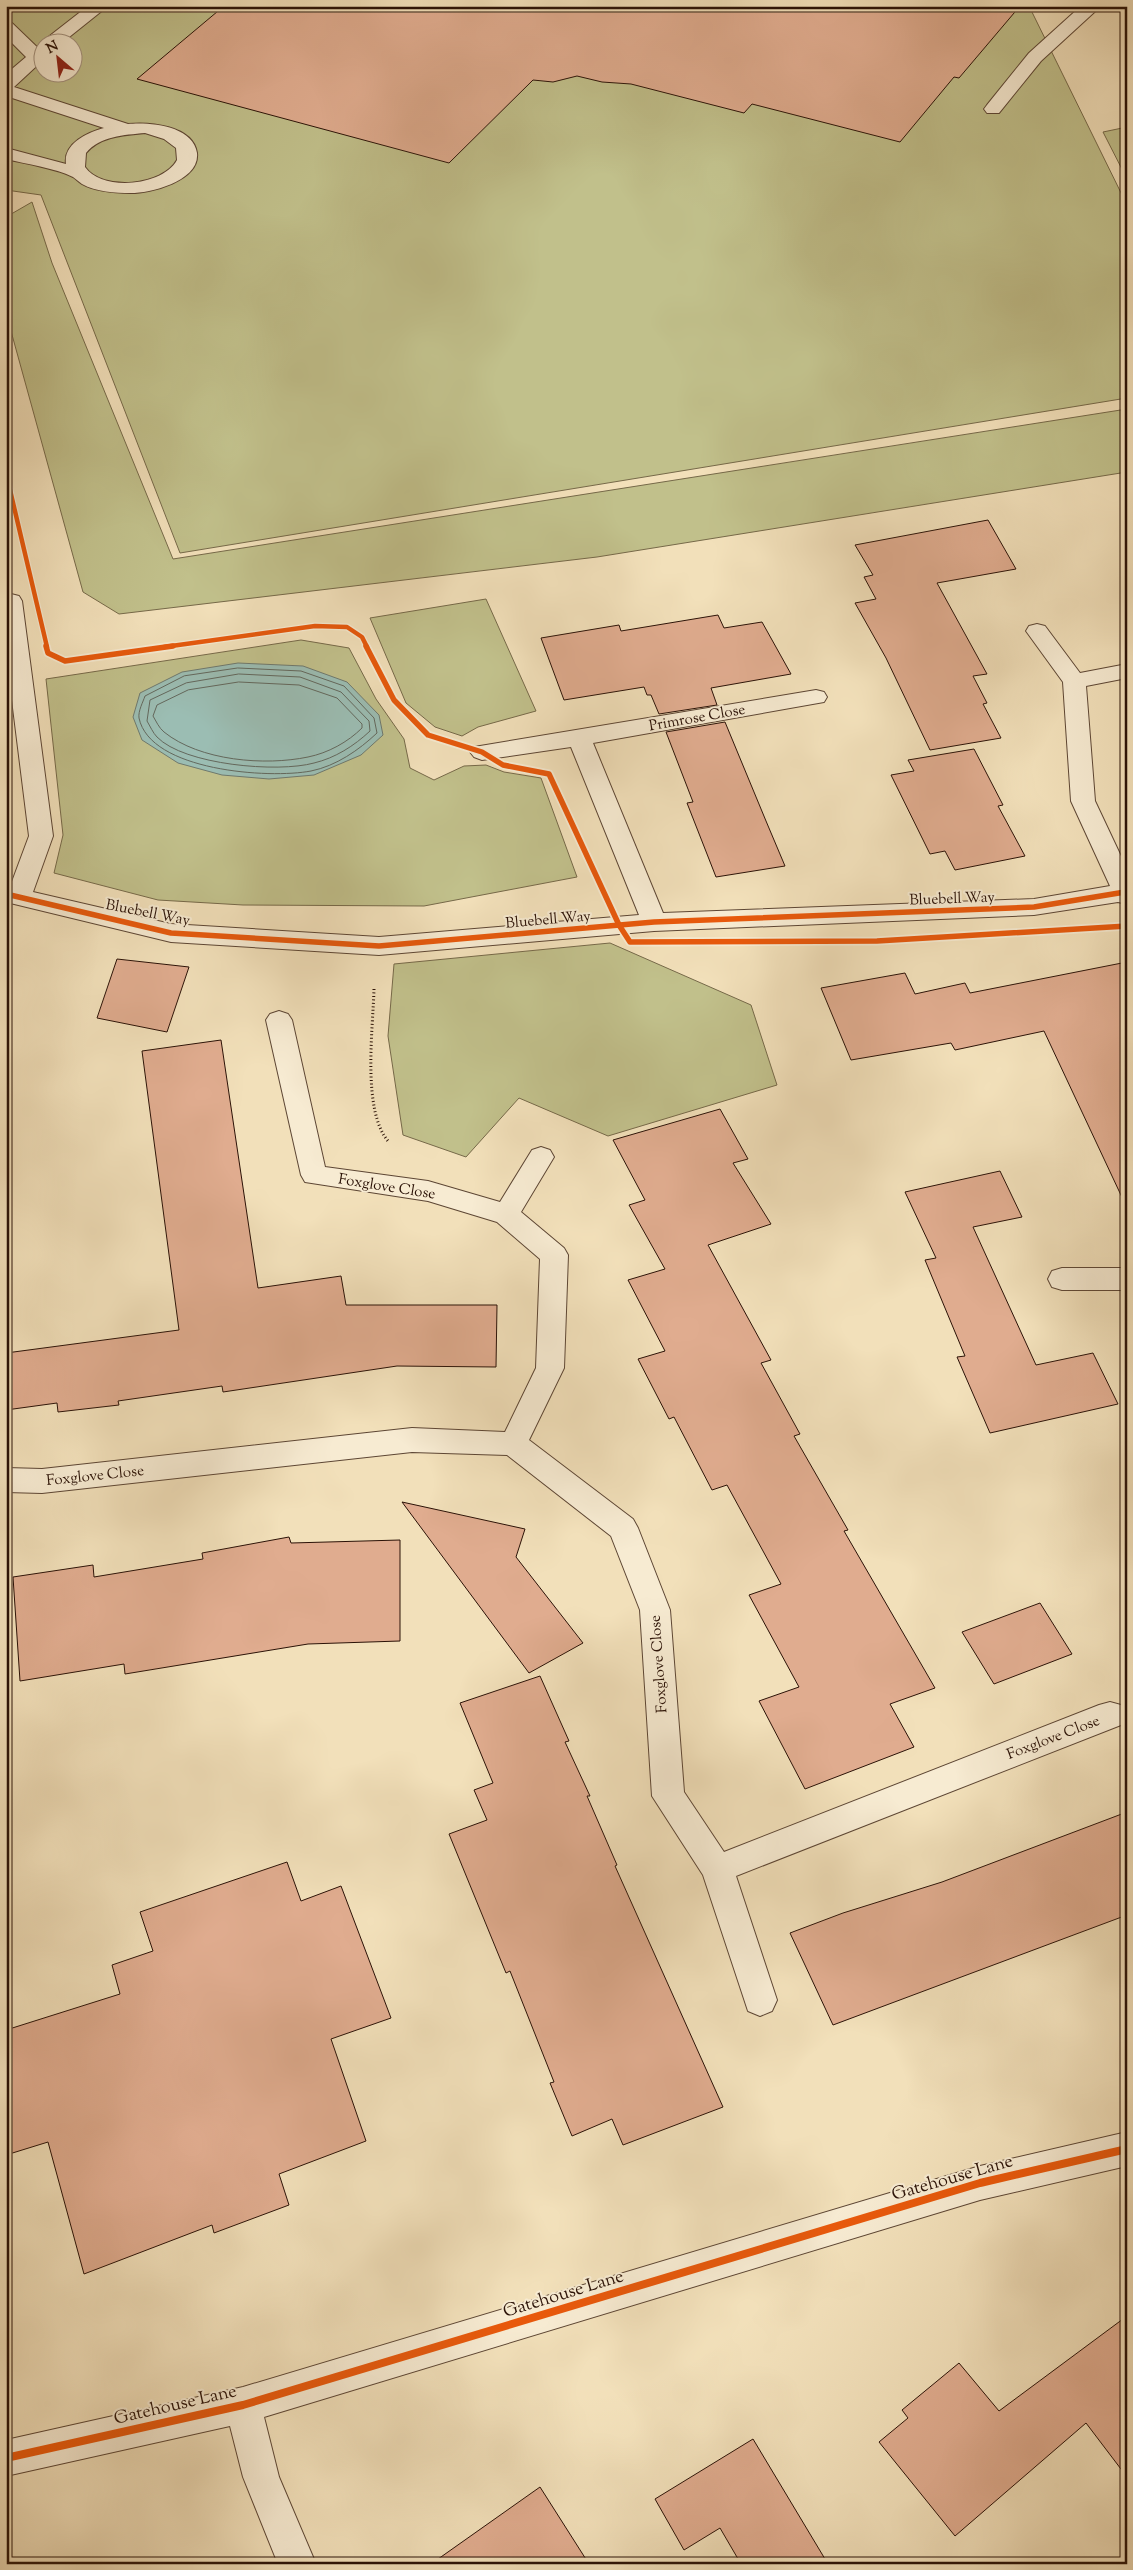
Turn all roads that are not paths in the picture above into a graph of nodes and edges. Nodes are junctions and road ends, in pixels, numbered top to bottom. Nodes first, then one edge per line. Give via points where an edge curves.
1 (99, 6) edge
2 (1092, 6) edge
3 (6, 27) edge
4 (66, 32) edge
5 (32, 48) edge
6 (32, 61) edge
7 (6, 84) edge
8 (6, 90) edge
9 (993, 109) dead end
10 (126, 129) junction
11 (6, 153) edge
12 (79, 173) junction
13 (11, 601) dead end
14 (1037, 631) dead end
15 (1127, 671) edge
16 (1074, 681) junction
17 (816, 697) dead end
18 (579, 738) junction
19 (482, 752) dead end
20 (1126, 894) edge
21 (13, 895) edge
22 (654, 922) junction
23 (279, 1020) dead end
24 (541, 1157) dead end
25 (506, 1214) junction
26 (1062, 1279) dead end
27 (1127, 1279) edge
28 (513, 1444) junction
29 (6, 1480) edge
30 (1110, 1715) dead end
31 (717, 1869) junction
32 (760, 2000) dead end
33 (1127, 2148) edge
34 (243, 2405) junction
35 (6, 2458) edge
36 (297, 2564) edge

1 - 4 street
2 - 9 street via 1035,57
3 - 5 street
6 - 7 street
8 - 10 street
10 - 12 street via 107,132 81,146 74,155
10 - 12 street via 145,128 177,138 186,147 188,157 184,167 172,177 139,187 103,186
11 - 12 street
13 - 21 street, Bluebell Way via 41,836
14 - 16 street
15 - 16 street
16 - 20 street via 1083,801
17 - 18 street, Primrose Close
18 - 19 street, Primrose Close
18 - 22 street
20 - 22 street, Bluebell Way via 1034,907
21 - 22 street, Bluebell Way via 172,933 379,946
23 - 25 street, Foxglove Close via 314,1175 428,1191
24 - 25 street
25 - 28 street, Foxglove Close via 554,1255 550,1368
26 - 27 street
28 - 29 street, Foxglove Close via 412,1440 42,1481
28 - 31 street, Foxglove Close via 623,1528 654,1610 668,1796
30 - 31 street, Foxglove Close
31 - 32 street, Foxglove Close
33 - 34 street, Gatehouse Lane via 980,2183
34 - 35 street, Gatehouse Lane
34 - 36 street via 261,2477

